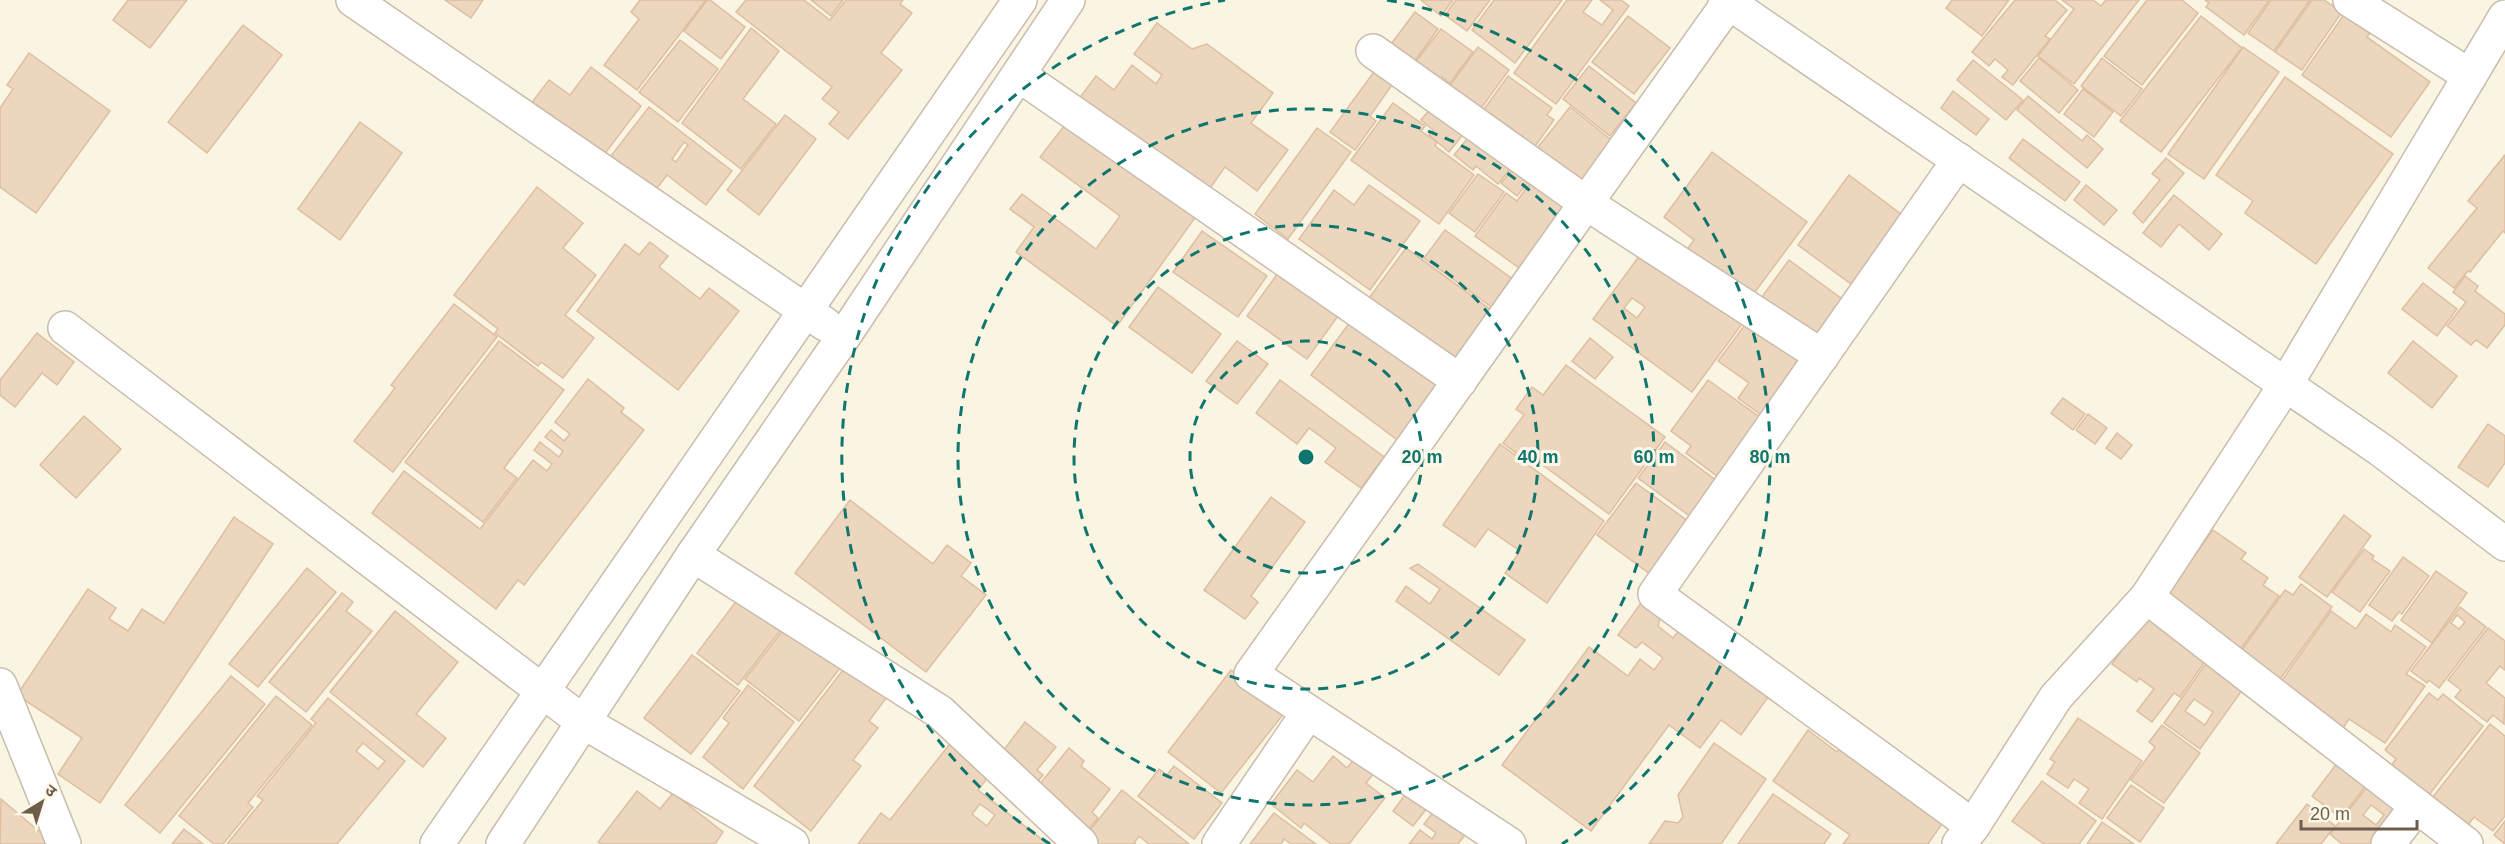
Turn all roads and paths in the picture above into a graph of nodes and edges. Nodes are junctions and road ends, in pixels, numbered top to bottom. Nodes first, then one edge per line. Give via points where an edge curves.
1 (353, 0) edge
2 (1020, 0) edge
3 (2350, 0) edge
4 (1727, 1) edge
5 (1056, 4) edge
6 (2505, 17) edge
7 (1373, 51) dead end
8 (1019, 75) junction
9 (2470, 76) junction
10 (1959, 160) junction
11 (1586, 203) junction
12 (806, 311) junction
13 (65, 328) dead end
14 (844, 336) junction
15 (1822, 356) junction
16 (1460, 381) junction
17 (2286, 384) junction
18 (2505, 544) edge
19 (693, 555) junction
20 (2147, 597) junction
21 (0, 685) edge
22 (541, 691) junction
23 (1308, 713) junction
24 (582, 721) junction
25 (2417, 806) junction
26 (1966, 835) edge
27 (64, 844) edge
28 (437, 844) edge
29 (502, 844) edge
30 (792, 844) edge
31 (1081, 844) edge
32 (1219, 844) edge
33 (1509, 844) edge
34 (2388, 844) edge
35 (2466, 844) edge

1 - 12 street
2 - 12 street
3 - 9 street
4 - 10 street
4 - 11 street
5 - 8 street
6 - 9 street
7 - 11 street
8 - 14 street
8 - 16 street
9 - 17 street
10 - 15 street
10 - 17 street
11 - 15 street
11 - 16 street
12 - 14 street
12 - 22 street
13 - 22 street
14 - 19 street
15 - 26 street via 1655,594
16 - 23 street via 1251,674
17 - 18 street
17 - 20 street
19 - 24 street
19 - 31 street via 940,712
20 - 25 street
20 - 26 street via 2056,697
21 - 27 street
22 - 24 street
22 - 28 street
23 - 32 street
23 - 33 street
24 - 29 street
24 - 30 street
25 - 34 street
25 - 35 street

